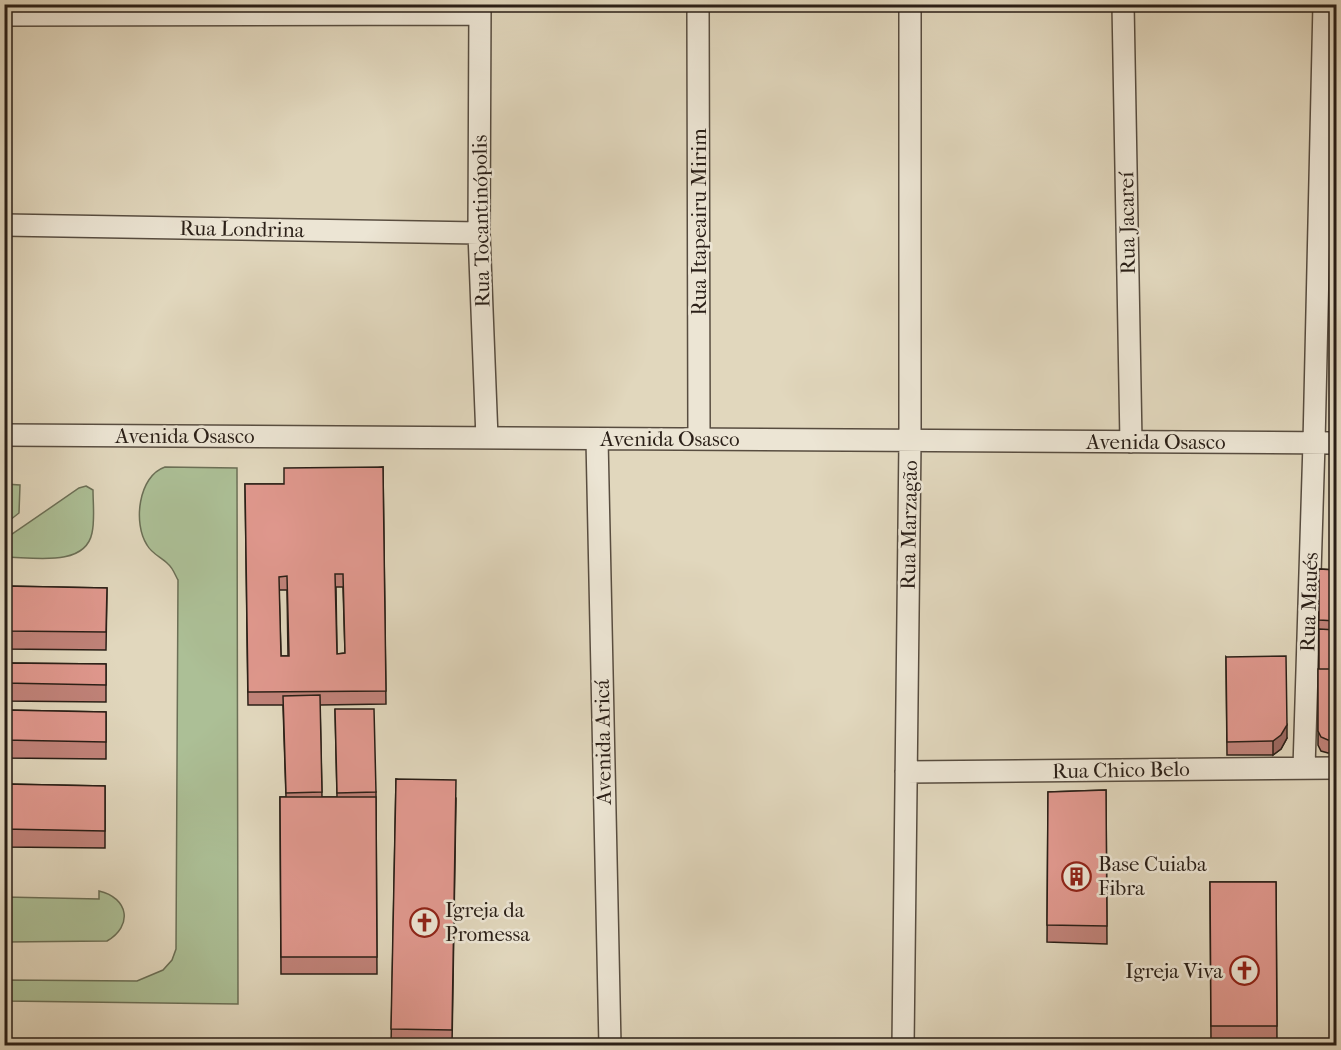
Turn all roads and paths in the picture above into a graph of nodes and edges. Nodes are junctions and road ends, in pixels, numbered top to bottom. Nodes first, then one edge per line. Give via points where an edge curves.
1 (699, 4) edge
2 (910, 4) edge
3 (1122, 4) edge
4 (1324, 4) edge
5 (480, 9) edge
6 (4, 15) edge
7 (4, 225) edge
8 (479, 233) junction
9 (4, 435) edge
10 (487, 438) junction
11 (597, 439) junction
12 (699, 439) junction
13 (910, 441) junction
14 (1131, 442) junction
15 (1314, 443) junction
16 (1336, 443) edge
17 (1304, 768) junction
18 (1336, 768) edge
19 (906, 772) junction
20 (610, 1046) edge
21 (903, 1046) edge

1 - 12 street, Rua Itapeairu Mirim
2 - 13 street, Rua Marzagão
3 - 14 street, Rua Jacareí
4 - 15 street, Rua Maués
5 - 6 street
5 - 8 street, Rua Tocantinópolis
7 - 8 street, Rua Londrina
8 - 10 street, Rua Tocantinópolis
9 - 10 street, Avenida Osasco
10 - 11 street, Avenida Osasco
11 - 12 street, Avenida Osasco
11 - 20 street, Avenida Aricá
12 - 13 street, Avenida Osasco
13 - 14 street, Avenida Osasco
13 - 19 street, Rua Marzagão
14 - 15 street, Avenida Osasco
15 - 16 street, Avenida Osasco
15 - 17 street, Rua Maués
17 - 18 street, Rua Chico Belo
17 - 19 street, Rua Chico Belo
19 - 21 street, Rua Marzagão

